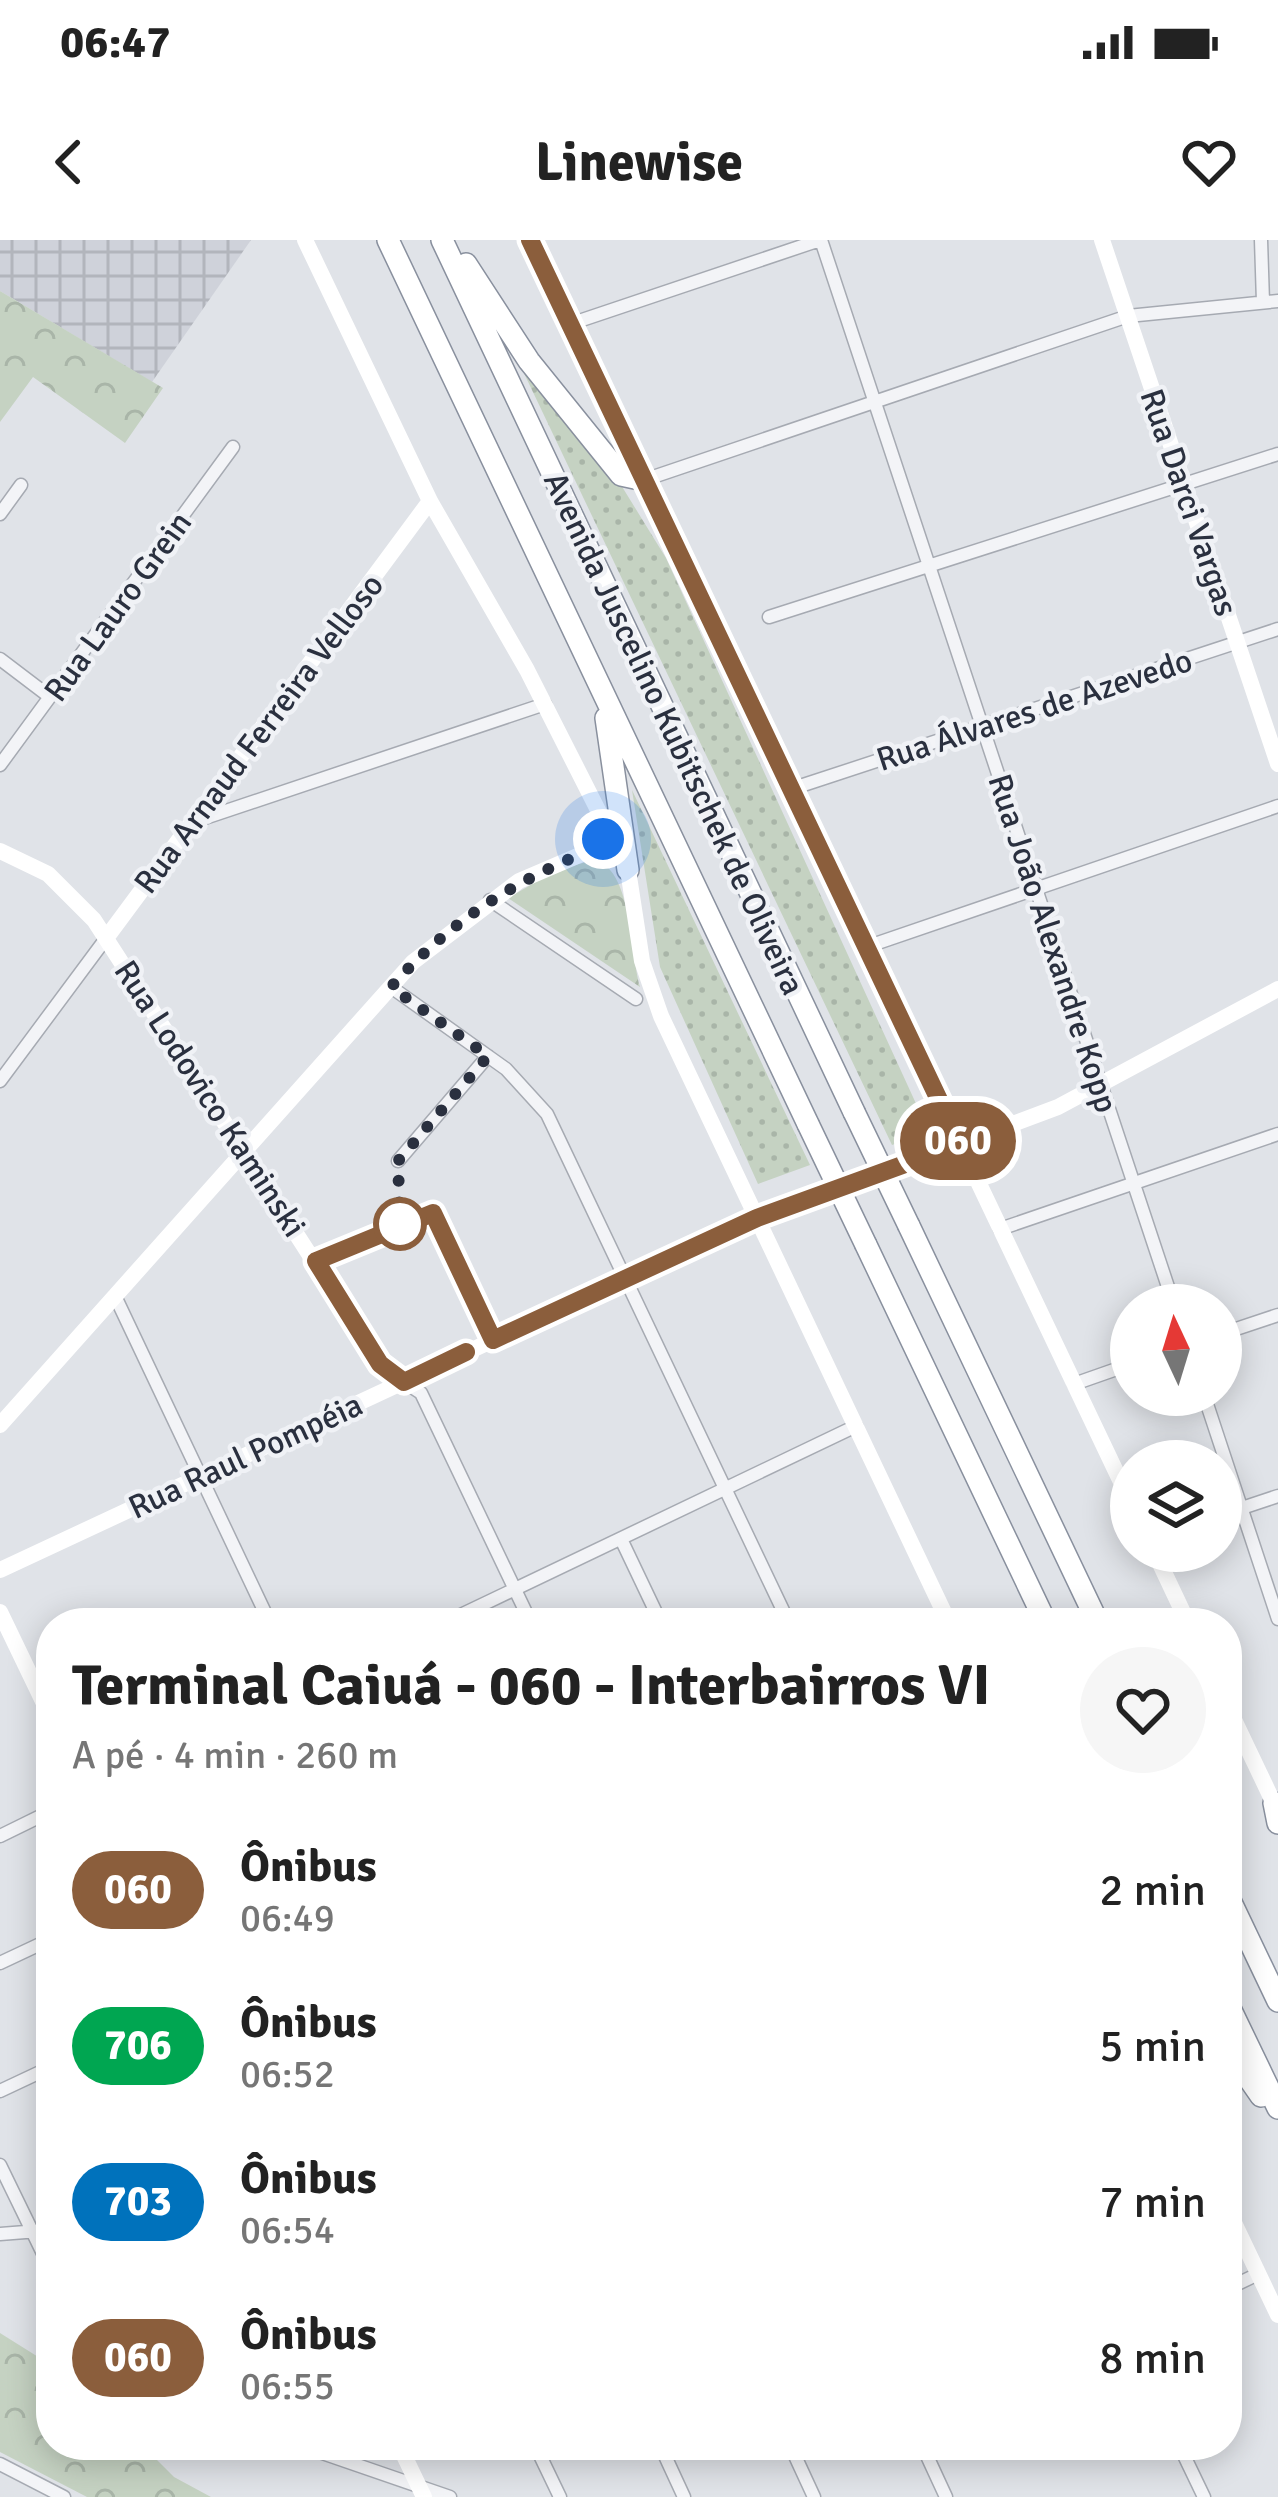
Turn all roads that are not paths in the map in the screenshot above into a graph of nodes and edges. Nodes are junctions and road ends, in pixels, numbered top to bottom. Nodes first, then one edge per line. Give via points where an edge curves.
1 (305, 240) edge
2 (388, 240) edge
3 (442, 240) edge
4 (452, 240) edge
5 (530, 240) edge
6 (821, 240) edge
7 (1102, 240) edge
8 (1261, 240) edge
9 (1271, 301) edge
10 (1128, 316) junction
11 (570, 324) junction
12 (875, 402) junction
13 (233, 447) dead end
14 (1278, 454) edge
15 (644, 480) junction
16 (1184, 483) junction
17 (21, 485) dead end
18 (430, 501) junction
19 (0, 514) edge
20 (929, 565) junction
21 (769, 617) dead end
22 (714, 627) joint
23 (1278, 629) edge
24 (1237, 642) junction
25 (0, 659) edge
26 (597, 676) junction
27 (50, 697) junction
28 (545, 704) junction
29 (982, 726) junction
30 (1278, 764) edge
31 (0, 765) edge
32 (791, 789) junction
33 (1278, 806) edge
34 (192, 822) junction
35 (0, 850) edge
36 (628, 870) joint
37 (1036, 889) junction
38 (490, 900) junction
39 (107, 937) junction
40 (866, 947) junction
41 (391, 987) junction
42 (1278, 989) edge
43 (636, 999) dead end
44 (488, 1056) junction
45 (0, 1081) edge
46 (1101, 1085) junction
47 (1278, 1134) edge
48 (960, 1144) junction
49 (245, 1150) junction
50 (398, 1161) dead end
51 (1134, 1183) junction
52 (757, 1218) junction
53 (1000, 1229) junction
54 (625, 1278) junction
55 (1167, 1284) edge
56 (116, 1296) junction
57 (1278, 1315) edge
58 (1242, 1327) edge
59 (1110, 1371) edge
60 (404, 1382) junction
61 (1074, 1384) junction
62 (0, 1426) edge
63 (856, 1426) junction
64 (1110, 1459) edge
65 (201, 1476) junction
66 (725, 1489) junction
67 (1278, 1496) edge
68 (1242, 1508) edge
69 (1242, 1511) edge
70 (621, 1539) junction
71 (0, 1570) edge
72 (1164, 1572) edge
73 (515, 1589) junction
74 (263, 1608) edge
75 (475, 1608) edge
76 (524, 1608) edge
77 (654, 1608) edge
78 (782, 1608) edge
79 (942, 1608) edge
80 (1039, 1608) edge
81 (1091, 1608) edge
82 (1181, 1608) edge
83 (0, 1612) edge
84 (1278, 1619) edge
85 (36, 1687) edge
86 (1242, 1738) edge
87 (1276, 1813) edge
88 (36, 1818) edge
89 (0, 1836) edge
90 (1242, 1925) edge
91 (36, 1946) edge
92 (0, 1963) edge
93 (1278, 2001) edge
94 (1242, 2033) edge
95 (1242, 2069) edge
96 (36, 2074) edge
97 (0, 2091) edge
98 (1278, 2108) edge
99 (1278, 2121) edge
100 (0, 2164) edge
101 (32, 2231) junction
102 (36, 2231) edge
103 (0, 2234) edge
104 (36, 2239) edge
105 (1242, 2240) edge
106 (1258, 2274) junction
107 (1242, 2282) edge
108 (1278, 2315) edge
109 (338, 2460) edge
110 (406, 2460) edge
111 (542, 2460) edge
112 (667, 2460) edge
113 (797, 2460) edge
114 (929, 2460) edge
115 (1186, 2460) edge
116 (0, 2464) edge
117 (36, 2482) junction
118 (421, 2492) edge
119 (31, 2497) edge
120 (64, 2497) edge
121 (450, 2497) edge
122 (560, 2497) edge
123 (684, 2497) edge
124 (814, 2497) edge
125 (946, 2497) edge
126 (1204, 2497) edge

1 - 18 main road
2 - 26 highway, Avenida Juscelino Kubitschek de Oliveira
3 - 81 highway, Avenida Juscelino Kubitschek de Oliveira, bridge
4 - 15 highway via 529,361 621,475
5 - 11 main road
6 - 11 street
6 - 12 street, Rua João Alexandre Kopp
7 - 10 main road, Rua Darci Vargas
8 - 9 street
9 - 10 street
10 - 12 street
10 - 16 main road, Rua Darci Vargas
11 - 15 main road
12 - 15 street
12 - 20 street, Rua João Alexandre Kopp
13 - 27 street, Rua Lauro Grein
14 - 16 street
15 - 22 main road
16 - 20 street
16 - 24 main road, Rua Darci Vargas
17 - 19 street
18 - 28 main road
18 - 34 main road, Rua Arnaud Ferreira Velloso
20 - 21 street
20 - 29 street, Rua João Alexandre Kopp
22 - 32 main road
23 - 24 street, Rua Álvares de Azevedo
24 - 29 street, Rua Álvares de Azevedo
24 - 30 main road, Rua Darci Vargas
25 - 27 street
26 - 36 highway
26 - 80 highway, Avenida Juscelino Kubitschek de Oliveira, bridge
27 - 31 street, Rua Lauro Grein
28 - 34 street
28 - 38 main road via 604,822 596,848
29 - 32 street, Rua Álvares de Azevedo
29 - 37 street, Rua João Alexandre Kopp
32 - 40 main road
33 - 37 street
34 - 39 main road, Rua Arnaud Ferreira Velloso
35 - 39 main road, Rua Lodovico Kaminski via 48,874
36 - 52 main road via 649,985
37 - 40 street
37 - 46 street, Rua João Alexandre Kopp
38 - 41 main road
38 - 43 street
39 - 45 street, Rua Arnaud Ferreira Velloso
39 - 49 main road, Rua Lodovico Kaminski
40 - 48 main road
41 - 44 street
41 - 49 main road
42 - 46 main road, Rua Raul Pompéia
44 - 50 street
44 - 54 street via 547,1114
46 - 48 main road, Rua Raul Pompéia
46 - 51 street, Rua João Alexandre Kopp
47 - 51 street
48 - 52 main road, Rua Raul Pompéia
48 - 53 main road
49 - 56 main road
49 - 60 main road, Rua Lodovico Kaminski via 380,1364
51 - 53 street
51 - 55 street, Rua João Alexandre Kopp
52 - 54 main road, Rua Raul Pompéia
52 - 63 main road
53 - 61 main road
54 - 60 main road, Rua Raul Pompéia
54 - 66 street
56 - 62 main road
56 - 65 street
57 - 58 street
59 - 61 street
60 - 65 main road, Rua Raul Pompéia
60 - 73 street, Rua Lodovico Kaminski via 421,1393
61 - 64 main road
63 - 66 street
63 - 79 main road
65 - 71 main road, Rua Raul Pompéia
65 - 74 street
66 - 70 street
66 - 78 street
67 - 68 street
69 - 84 street
70 - 73 street
70 - 77 street
72 - 82 main road
73 - 75 street
73 - 76 street, Rua Lodovico Kaminski
83 - 85 main road
86 - 87 main road
88 - 89 street
90 - 93 highway
91 - 92 street
94 - 98 highway
95 - 99 highway
96 - 97 street
100 - 101 street
101 - 102 street
101 - 103 street
101 - 104 street
105 - 106 main road
106 - 107 street
106 - 108 main road
109 - 118 street
110 - 118 main road
111 - 122 street
112 - 123 street
113 - 124 street
114 - 125 street
115 - 126 street
116 - 117 street
117 - 119 street
117 - 120 street
118 - 121 street

